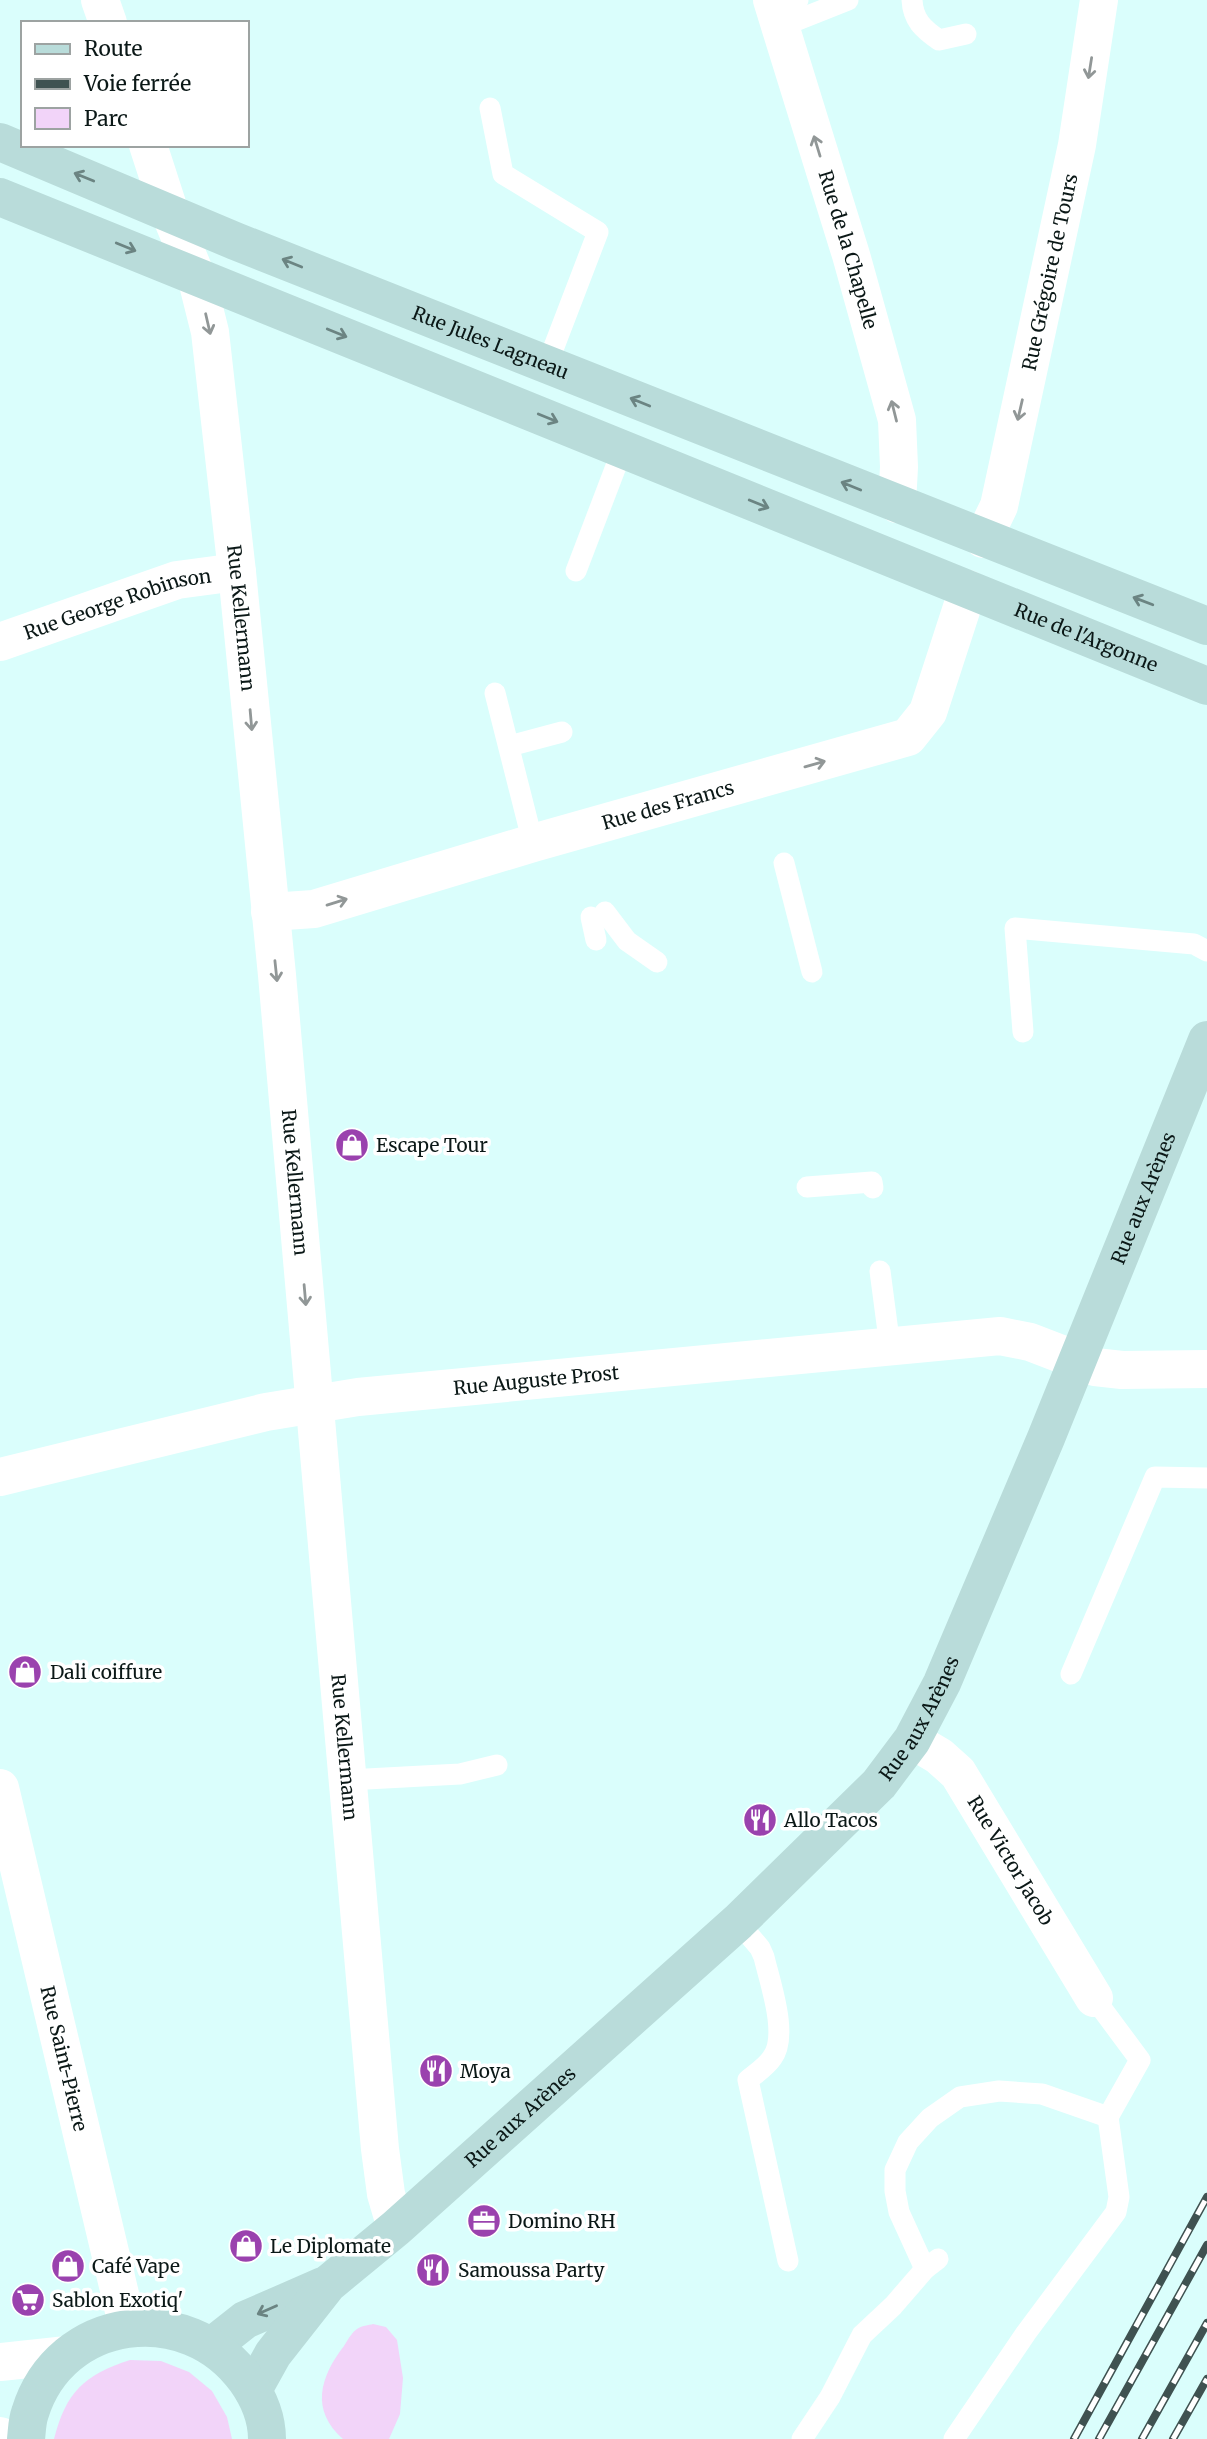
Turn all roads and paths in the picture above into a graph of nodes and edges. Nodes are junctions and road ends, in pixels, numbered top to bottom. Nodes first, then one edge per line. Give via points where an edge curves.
1 (100, 0) edge
2 (848, 0) edge
3 (912, 0) edge
4 (1099, 0) edge
5 (781, 9) edge
6 (107, 21) edge
7 (966, 34) dead end
8 (490, 108) dead end
9 (0, 142) edge
10 (149, 147) edge
11 (0, 197) edge
12 (170, 213) junction
13 (196, 276) junction
14 (547, 365) junction
15 (623, 448) junction
16 (897, 503) junction
17 (983, 539) junction
18 (576, 571) dead end
19 (237, 572) junction
20 (968, 589) junction
21 (1207, 626) edge
22 (0, 642) edge
23 (1207, 686) edge
24 (495, 693) dead end
25 (562, 732) dead end
26 (509, 746) junction
27 (568, 842) junction
28 (784, 863) dead end
29 (270, 912) junction
30 (596, 940) dead end
31 (1207, 951) edge
32 (657, 962) dead end
33 (813, 972) dead end
34 (1023, 1032) dead end
35 (1207, 1040) edge
36 (807, 1187) dead end
37 (873, 1188) dead end
38 (880, 1271) dead end
39 (890, 1347) junction
40 (1076, 1360) junction
41 (1207, 1369) edge
42 (315, 1405) junction
43 (0, 1477) edge
44 (1207, 1478) edge
45 (1071, 1674) dead end
46 (912, 1740) junction
47 (497, 1765) dead end
48 (348, 1780) junction
49 (0, 1788) edge
50 (738, 1922) junction
51 (1094, 1998) joint
52 (1108, 2117) junction
53 (396, 2228) junction
54 (788, 2261) dead end
55 (328, 2284) junction
56 (128, 2328) junction
57 (212, 2346) junction
58 (67, 2356) junction
59 (0, 2362) edge
60 (253, 2390) junction
61 (0, 2436) edge
62 (268, 2438) edge
63 (7, 2439) edge
64 (26, 2439) edge
65 (802, 2439) edge
66 (954, 2439) edge

1 - 6 street
2 - 5 lane
3 - 7 lane via 913,13 923,29 939,40
4 -> 17 street, Rue Grégoire de Tours via 1054,257 999,506
16 -> 5 street, Rue de la Chapelle via 897,420
8 - 14 lane via 503,174 598,232
12 -> 9 main road, Rue Jules Lagneau
10 - 12 street, Rue Kellermann
11 -> 13 main road
12 - 13 street, Rue Kellermann
14 -> 12 main road, Rue Jules Lagneau
13 -> 15 main road
13 -> 19 street, Rue Kellermann via 210,332
16 -> 14 main road, Rue Jules Lagneau
15 - 18 lane
15 -> 20 main road
16 - 17 main road, Rue Jules Lagneau
17 - 20 main road
21 -> 17 main road
19 - 22 street, Rue George Robinson via 177,580
19 -> 29 street, Rue Kellermann
20 - 23 main road, Rue de l'Argonne
27 -> 20 street, Rue des Francs via 766,790 908,737 929,712
24 - 26 lane
25 - 26 lane
26 - 27 lane
29 -> 27 street, Rue des Francs via 314,909
28 - 33 lane
29 -> 42 street, Rue Kellermann
30 - 32 lane via 598,914
31 - 34 lane via 1194,944 1015,928
35 - 40 main road, Rue aux Arènes
36 - 37 lane via 872,1182
38 - 39 lane
39 - 40 street, Rue Auguste Prost via 1000,1336
39 - 42 street, Rue Auguste Prost
40 - 41 street, Rue Auguste Prost via 1122,1370
40 - 46 main road, Rue aux Arènes via 945,1676
42 - 43 street, Rue Auguste Prost via 266,1412
42 - 48 street, Rue Kellermann
44 - 45 lane via 1155,1477
46 - 50 main road, Rue aux Arènes via 879,1784
46 - 51 street, Rue Victor Jacob via 958,1773
47 - 48 lane via 460,1774
48 - 53 street, Rue Kellermann via 380,2149
49 - 56 street, Rue Saint-Pierre
50 - 53 main road, Rue aux Arènes
50 - 54 lane via 764,1957 780,2029 773,2058 748,2080
51 - 52 lane via 1140,2060
52 - 65 lane via 1042,2094 999,2091 960,2097 930,2118 908,2142 895,2171 895,2191 900,2212 932,2264 862,2335
52 - 66 lane via 1118,2183 1116,2212
53 - 55 main road, Rue aux Arènes
55 -> 57 main road, Rue aux Arènes via 245,2320
55 - 60 main road, Rue aux Arènes via 273,2354
56 - 57 main road via 186,2333
56 - 58 main road via 96,2337
57 - 60 main road via 235,2365
58 - 59 street
58 - 64 main road via 45,2382 30,2413
60 - 62 main road
61 - 63 street

